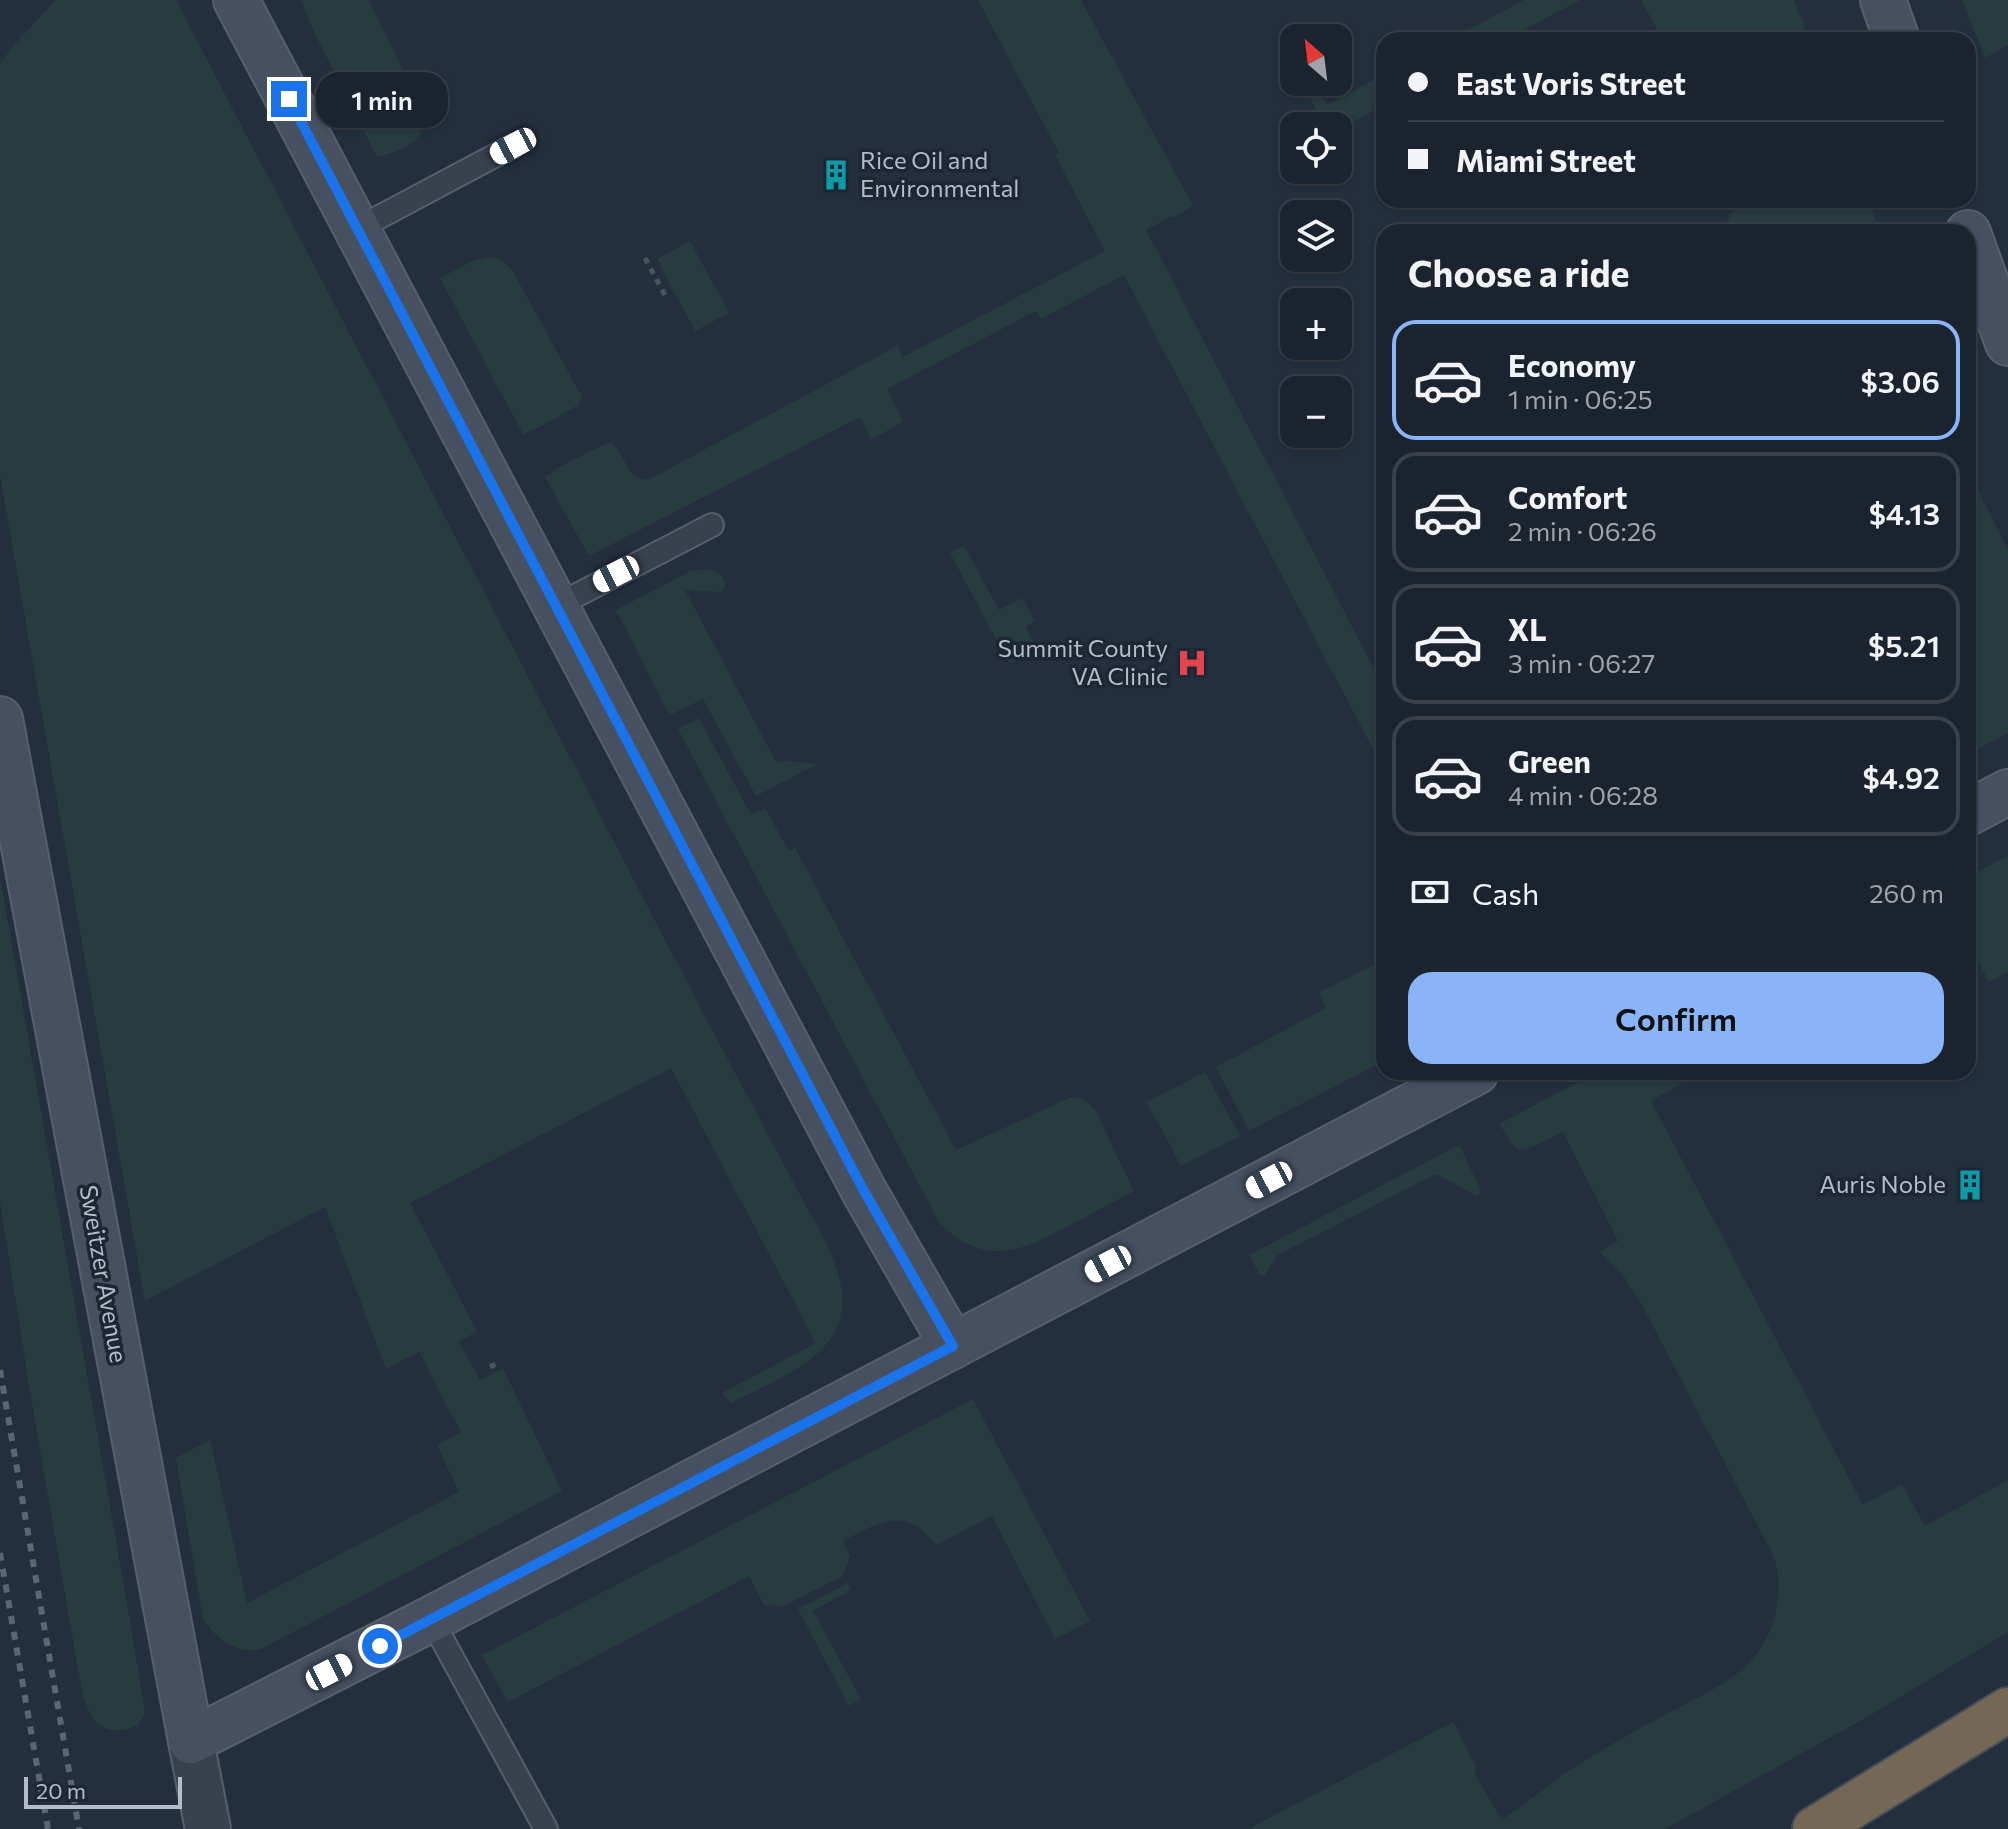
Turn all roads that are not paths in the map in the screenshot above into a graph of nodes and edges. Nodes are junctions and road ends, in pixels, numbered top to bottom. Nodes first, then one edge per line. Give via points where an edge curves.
1 (1883, 0) edge
2 (242, 5) edge
3 (1894, 32) edge
4 (513, 146) dead end
5 (357, 229) junction
6 (1976, 255) edge
7 (2008, 343) edge
8 (712, 525) dead end
9 (556, 606) junction
10 (0, 719) edge
11 (2008, 792) edge
12 (1976, 809) edge
13 (1461, 1080) edge
14 (953, 1346) junction
15 (431, 1619) junction
16 (2008, 1710) edge
17 (191, 1741) junction
18 (1956, 1741) junction
19 (208, 1829) edge
20 (546, 1829) edge
21 (1791, 1829) edge
22 (1815, 1829) edge

1 - 3 street
2 - 5 street
4 - 5 lane
5 - 9 street
6 - 7 street
8 - 9 lane
9 - 14 street via 864,1191
10 - 17 street, Sweitzer Avenue
11 - 12 street
13 - 14 street
14 - 15 street
15 - 17 street
15 - 20 lane
16 - 18 highway
17 - 19 street, Sweitzer Avenue
18 - 21 highway
18 - 22 highway

